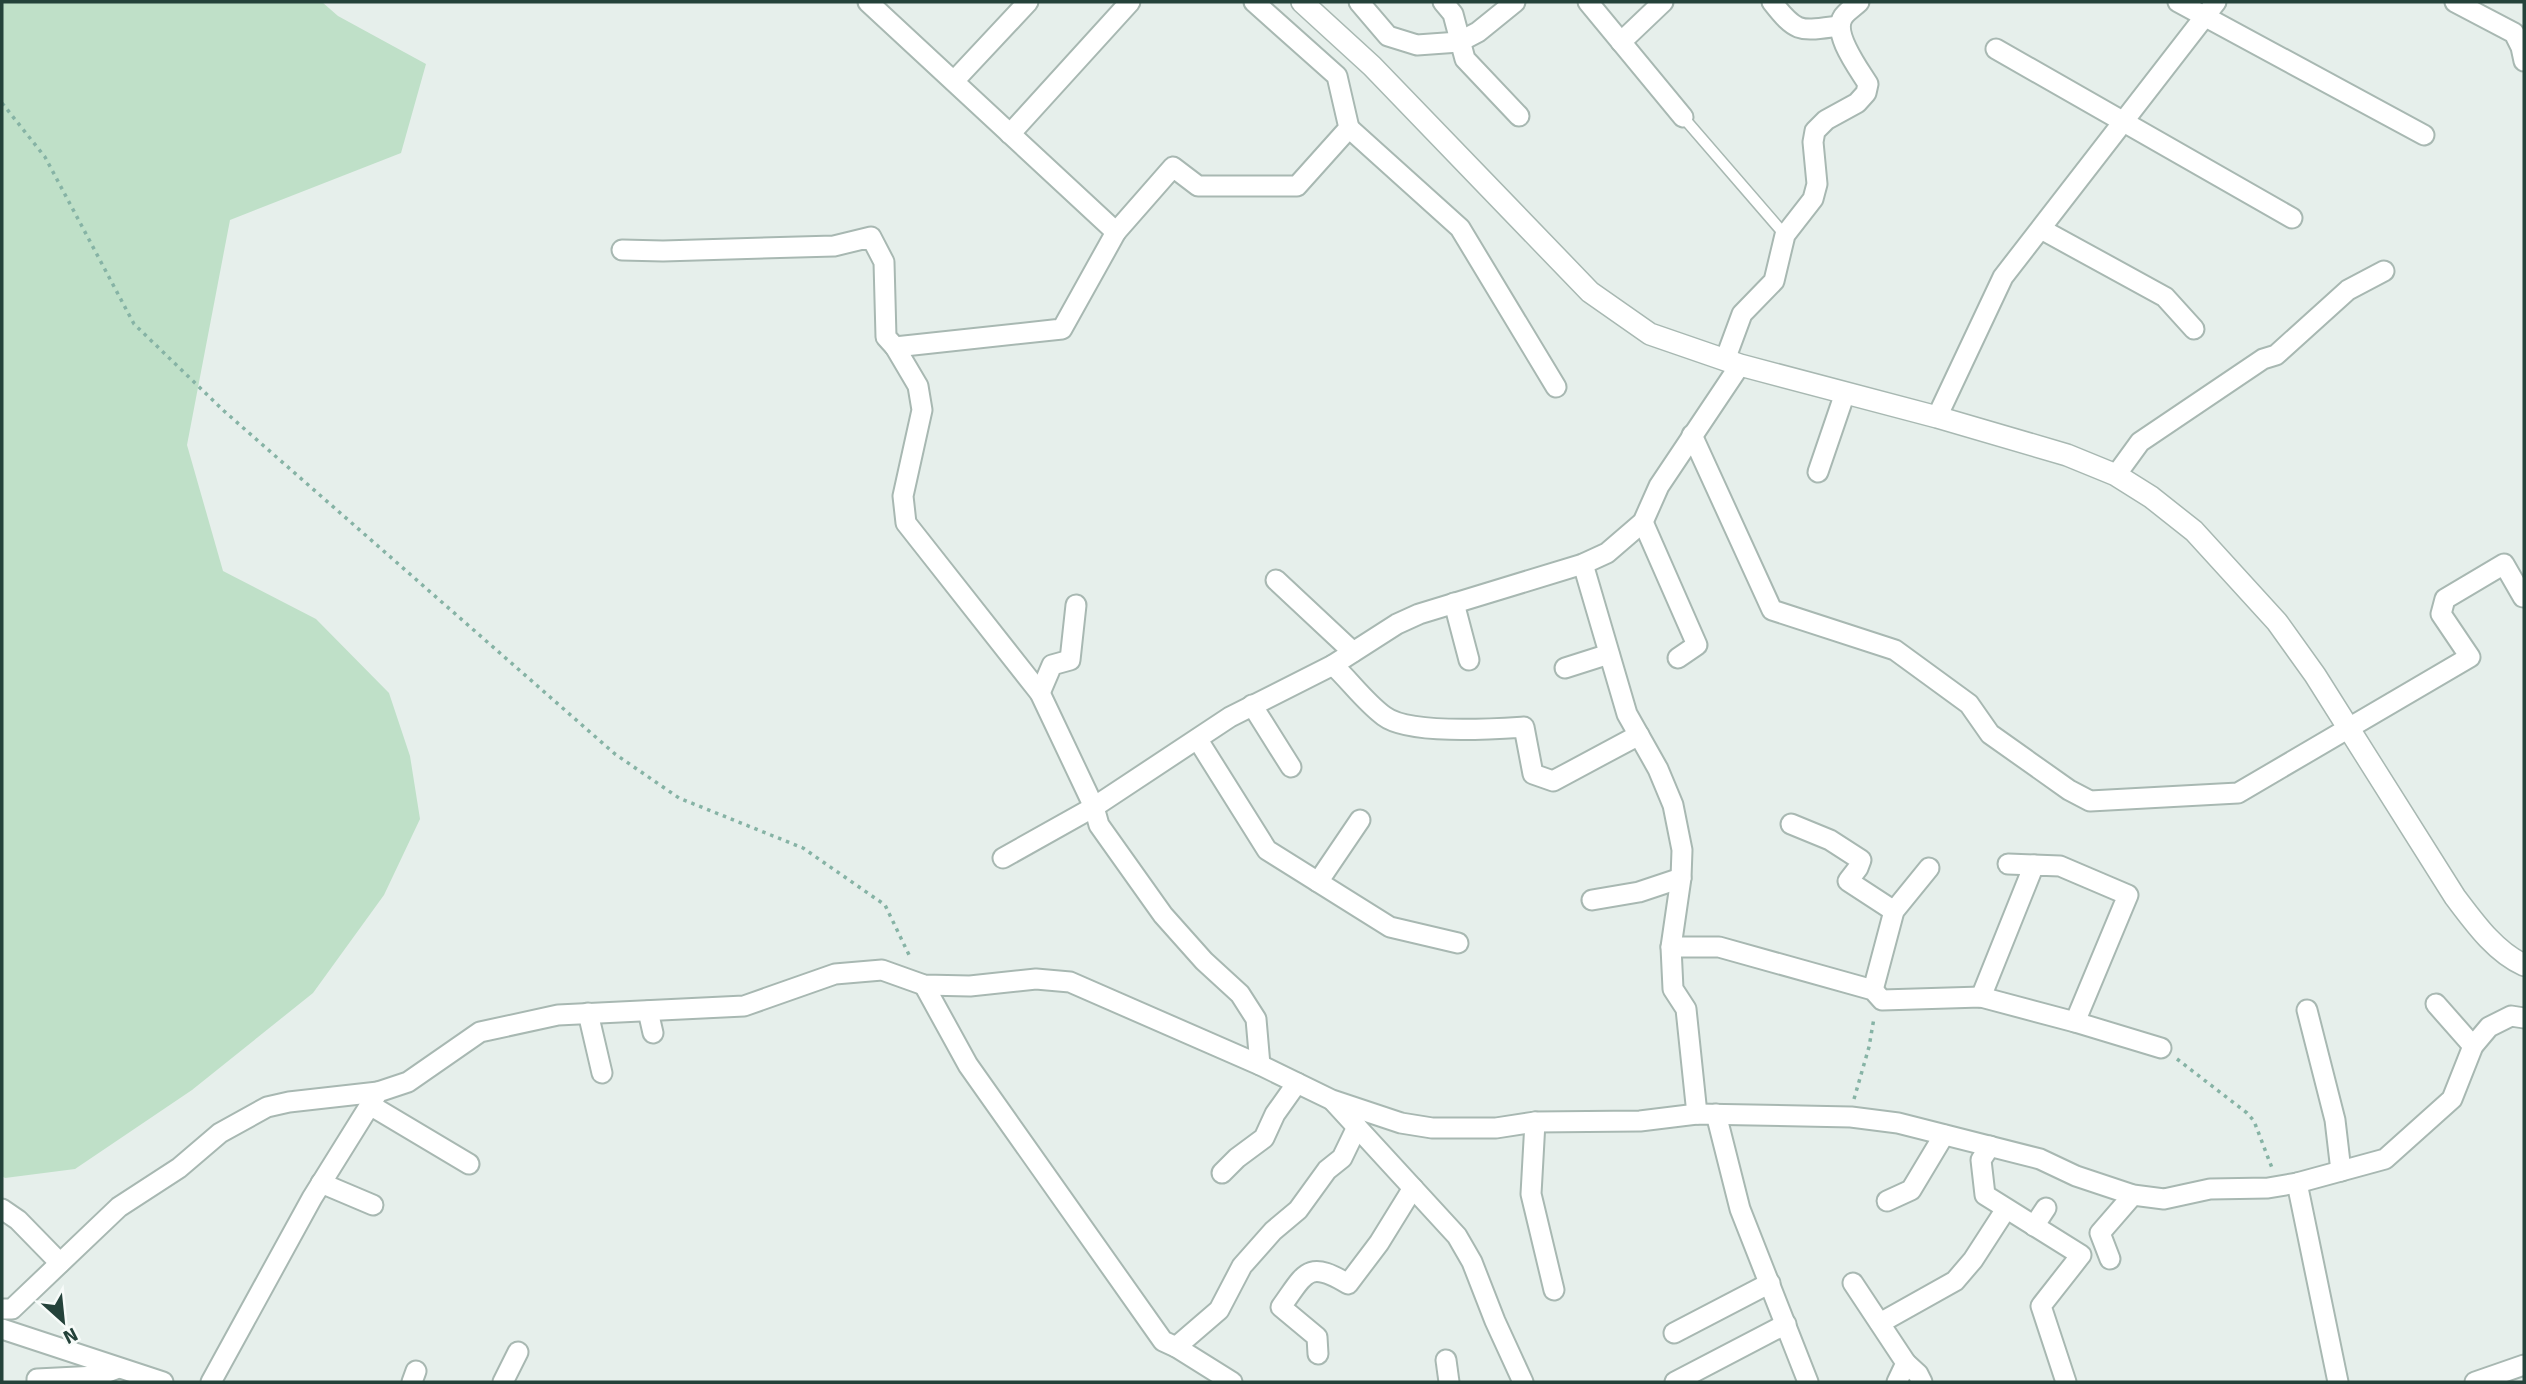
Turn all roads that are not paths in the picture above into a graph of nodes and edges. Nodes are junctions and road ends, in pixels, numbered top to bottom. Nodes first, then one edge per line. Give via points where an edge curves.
1 (1028, 2) edge
2 (1129, 2) edge
3 (1254, 2) edge
4 (1302, 2) edge
5 (1359, 2) edge
6 (1443, 2) edge
7 (1515, 2) edge
8 (1588, 2) edge
9 (1663, 2) edge
10 (1772, 2) edge
11 (1859, 2) edge
12 (2178, 2) edge
13 (2455, 2) edge
14 (872, 3) edge
15 (2210, 9) edge
16 (1839, 26) junction
17 (1459, 42) junction
18 (1621, 42) junction
19 (1996, 49) dead end
20 (2524, 61) edge
21 (954, 81) junction
22 (1519, 116) dead end
23 (1683, 117) joint
24 (2124, 122) junction
25 (1349, 128) junction
26 (1010, 134) junction
27 (2424, 135) dead end
28 (2292, 218) dead end
29 (2041, 229) junction
30 (1116, 232) junction
31 (1785, 235) junction
32 (622, 250) dead end
33 (2384, 271) dead end
34 (2194, 329) dead end
35 (895, 347) junction
36 (1732, 363) junction
37 (1556, 387) dead end
38 (1845, 393) junction
39 (1937, 417) junction
40 (1692, 435) junction
41 (1818, 472) dead end
42 (2116, 475) junction
43 (1643, 522) junction
44 (1583, 564) junction
45 (1276, 580) dead end
46 (2523, 597) edge
47 (1454, 603) junction
48 (1076, 605) dead end
49 (1353, 652) junction
50 (1609, 654) junction
51 (1678, 658) dead end
52 (1469, 660) dead end
53 (1333, 665) junction
54 (1565, 668) dead end
55 (1040, 694) junction
56 (1252, 705) junction
57 (2349, 728) junction
58 (1639, 735) junction
59 (1198, 740) junction
60 (1291, 767) dead end
61 (1094, 807) junction
62 (1360, 820) dead end
63 (1791, 824) dead end
64 (1003, 858) dead end
65 (2008, 864) dead end
66 (2034, 865) junction
67 (1929, 868) dead end
68 (1681, 877) junction
69 (1318, 882) junction
70 (1592, 900) dead end
71 (1894, 911) junction
72 (1458, 943) dead end
73 (1671, 947) junction
74 (2520, 958) edge
75 (924, 985) junction
76 (1877, 995) junction
77 (1981, 997) junction
78 (2436, 1004) dead end
79 (648, 1010) junction
80 (2307, 1010) dead end
81 (588, 1013) junction
82 (2524, 1018) edge
83 (2075, 1022) junction
84 (653, 1033) dead end
85 (2473, 1046) junction
86 (2161, 1048) road end
87 (1260, 1065) junction
88 (602, 1073) dead end
89 (1297, 1083) junction
90 (374, 1099) junction
91 (1332, 1100) junction
92 (1706, 1114) junction
93 (1535, 1122) junction
94 (1357, 1127) junction
95 (1944, 1135) junction
96 (1990, 1146) junction
97 (469, 1164) dead end
98 (2342, 1171) junction
99 (1222, 1173) dead end
100 (321, 1183) junction
101 (2288, 1185) junction
102 (1413, 1188) junction
103 (2133, 1195) junction
104 (1887, 1201) dead end
105 (373, 1205) dead end
106 (2046, 1208) dead end
107 (2, 1209) edge
108 (2006, 1209) junction
109 (2034, 1226) junction
110 (2110, 1259) dead end
111 (60, 1263) junction
112 (1770, 1283) junction
113 (1853, 1283) dead end
114 (1554, 1290) dead end
115 (2, 1309) edge
116 (1786, 1324) junction
117 (1880, 1324) junction
118 (2, 1329) edge
119 (1674, 1333) dead end
120 (1176, 1347) junction
121 (518, 1352) dead end
122 (1318, 1354) dead end
123 (1446, 1360) dead end
124 (1906, 1363) junction
125 (2524, 1365) edge
126 (118, 1368) junction
127 (37, 1382) edge
128 (163, 1382) edge
129 (211, 1382) edge
130 (503, 1382) edge
131 (1232, 1382) edge
132 (1449, 1382) edge
133 (1523, 1382) edge
134 (1675, 1382) edge
135 (1808, 1382) edge
136 (1897, 1382) edge
137 (1922, 1382) edge
138 (2066, 1382) edge
139 (2338, 1382) edge
140 (2474, 1382) edge

1 - 21 street
2 - 26 street
3 - 25 street via 1337,76
4 - 36 street via 1372,66 1590,292 1650,334
5 - 17 street via 1388,36 1417,45
6 - 17 street via 1453,14
7 - 17 street
8 - 18 street
9 - 18 street
10 - 16 street via 1797,28
11 - 16 street
12 - 15 street
13 - 20 street via 2514,33
14 - 21 street
15 - 24 street
15 - 27 street
16 - 31 street via 1842,40 1868,84 1866,93 1815,131 1817,184 1813,199
17 - 22 street via 1465,59
18 - 23 street
19 - 24 street
21 - 26 street
23 - 31 lane
24 - 28 street
24 - 29 street
25 - 30 street via 1297,187 1198,186 1173,167
25 - 37 street via 1460,228
26 - 30 street
29 - 34 street via 2165,296
29 - 39 street via 2003,277
30 - 35 street via 1062,329
31 - 36 street via 1774,281 1742,314
32 - 35 street via 835,246 872,237 884,262 886,337
33 - 42 street via 2348,290 2276,355 2263,359 2140,442
35 - 55 street via 918,386 922,410 903,496 906,523
36 - 38 street
36 - 40 street
38 - 39 street
38 - 41 street
39 - 42 street via 2067,455
40 - 43 street via 1659,486
40 - 57 street via 1772,610 1895,650 1969,705 1990,734 2090,801 2238,793
42 - 57 street via 2194,531 2235,574 2277,622
43 - 44 street via 1607,553
43 - 51 street via 1698,645
44 - 47 street
44 - 50 street
45 - 49 street
46 - 57 street via 2504,564 2445,599 2441,614 2470,657
47 - 49 street via 1397,624
47 - 52 street
48 - 55 street via 1070,660 1052,665
49 - 53 street
50 - 54 street
50 - 58 street via 1627,714
53 - 56 street
53 - 58 street via 1385,718 1454,730 1524,727 1533,774 1553,781
55 - 61 street
56 - 59 street
56 - 60 street
57 - 74 street via 2455,897 2480,929
58 - 68 street via 1673,805 1682,850
59 - 61 street
59 - 69 street via 1267,850
61 - 64 street
61 - 87 street via 1098,825 1163,915 1240,994 1256,1019
62 - 69 street
63 - 71 street via 1830,840 1861,860 1848,881
65 - 66 street
66 - 77 street
66 - 83 street via 2060,866 2128,895
67 - 71 street
68 - 70 street via 1639,892
68 - 73 street
69 - 72 street via 1390,927
71 - 76 street
73 - 76 street via 1719,947
73 - 92 street via 1673,989 1686,1009
75 - 79 street via 882,970 835,974 744,1006
75 - 87 street via 1036,979 1070,982
75 - 120 street via 968,1065 1163,1341
76 - 77 street
77 - 83 street
78 - 85 street
79 - 81 street
79 - 84 street
80 - 98 street via 2335,1120
81 - 88 street
81 - 90 street via 481,1032 408,1082
82 - 85 street via 2511,1016 2490,1027
83 - 86 street
85 - 98 street via 2452,1099 2385,1159
87 - 89 street
89 - 91 street
89 - 99 street via 1264,1138
90 - 97 street
90 - 100 street
90 - 111 street via 267,1107 220,1133 179,1168 119,1207
91 - 93 street via 1401,1123 1432,1128 1496,1128
91 - 94 street
92 - 93 street via 1640,1121
92 - 95 street via 1851,1117
92 - 112 street
93 - 114 street via 1531,1194
94 - 102 street
94 - 120 street via 1342,1158 1242,1266 1219,1310
95 - 96 street
95 - 104 street via 1911,1191
96 - 103 street via 2040,1159 2076,1177
96 - 108 street via 1981,1160 1985,1195
98 - 101 street
100 - 105 street
100 - 129 street
101 - 103 street via 2210,1189 2165,1199
101 - 139 street
102 - 122 street via 1348,1284 1315,1270 1305,1274 1281,1307 1317,1337
102 - 133 street via 1457,1236 1472,1262
103 - 110 street via 2100,1233
106 - 109 street
107 - 111 street
108 - 109 street
108 - 117 street via 1955,1281
109 - 138 street via 2081,1255 2041,1306
111 - 115 street via 12,1309
112 - 116 street
112 - 119 street
113 - 117 street
116 - 134 street
116 - 135 street
117 - 124 street
118 - 126 street
120 - 131 street
121 - 130 street
123 - 132 street
124 - 136 street
124 - 137 street
125 - 140 street
126 - 127 street via 97,1376
126 - 128 street

